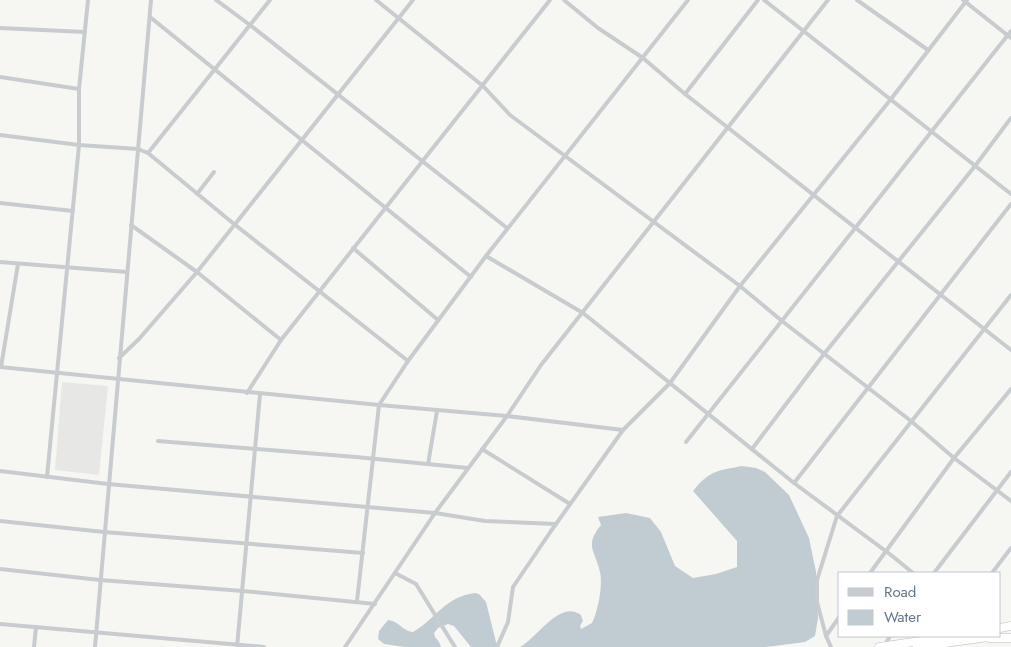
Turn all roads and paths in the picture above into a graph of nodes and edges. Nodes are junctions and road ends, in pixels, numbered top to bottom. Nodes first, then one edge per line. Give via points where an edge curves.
1 (88, 0) edge
2 (151, 0) edge
3 (216, 0) edge
4 (270, 0) edge
5 (376, 0) edge
6 (413, 0) edge
7 (550, 0) edge
8 (564, 0) edge
9 (688, 0) edge
10 (758, 0) edge
11 (764, 0) edge
12 (828, 0) edge
13 (857, 0) edge
14 (965, 1) edge
15 (150, 17) junction
16 (398, 18) junction
17 (250, 25) junction
18 (0, 28) edge
19 (802, 31) junction
20 (84, 32) junction
21 (1010, 35) edge
22 (928, 50) junction
23 (643, 58) junction
24 (215, 70) junction
25 (0, 78) edge
26 (483, 86) junction
27 (79, 89) junction
28 (684, 94) junction
29 (338, 95) junction
30 (891, 99) junction
31 (1011, 118) edge
32 (727, 126) junction
33 (932, 132) junction
34 (0, 135) edge
35 (302, 141) junction
36 (79, 145) junction
37 (138, 149) junction
38 (148, 153) junction
39 (565, 156) junction
40 (422, 162) junction
41 (975, 166) junction
42 (214, 172) dead end
43 (197, 194) junction
44 (813, 194) junction
45 (1011, 194) edge
46 (0, 203) edge
47 (1011, 204) edge
48 (385, 208) junction
49 (73, 210) junction
50 (653, 222) junction
51 (131, 224) junction
52 (234, 224) junction
53 (856, 227) junction
54 (508, 228) junction
55 (353, 248) junction
56 (486, 256) junction
57 (899, 260) junction
58 (0, 262) edge
59 (18, 264) junction
60 (68, 268) junction
61 (127, 272) junction
62 (197, 272) junction
63 (470, 277) junction
64 (740, 286) junction
65 (319, 291) junction
66 (940, 294) junction
67 (1011, 295) edge
68 (583, 313) junction
69 (438, 320) junction
70 (782, 321) junction
71 (984, 329) junction
72 (281, 340) junction
73 (1011, 350) edge
74 (824, 354) junction
75 (119, 358) junction
76 (408, 361) junction
77 (0, 367) edge
78 (57, 374) junction
79 (118, 380) junction
80 (670, 383) junction
81 (868, 387) junction
82 (1011, 389) edge
83 (247, 392) junction
84 (260, 394) junction
85 (379, 405) junction
86 (437, 411) junction
87 (709, 414) junction
88 (507, 416) junction
89 (911, 421) junction
90 (623, 430) junction
91 (158, 441) dead end
92 (686, 442) dead end
93 (256, 449) junction
94 (482, 449) junction
95 (752, 449) junction
96 (373, 458) junction
97 (954, 458) junction
98 (428, 464) junction
99 (468, 468) junction
100 (0, 471) edge
101 (1011, 472) edge
102 (48, 477) junction
103 (794, 483) junction
104 (108, 484) junction
105 (996, 491) junction
106 (252, 496) junction
107 (1011, 501) edge
108 (570, 504) junction
109 (368, 507) junction
110 (435, 513) junction
111 (837, 516) junction
112 (0, 521) edge
113 (555, 524) junction
114 (104, 532) junction
115 (248, 543) junction
116 (1011, 548) edge
117 (885, 551) junction
118 (363, 553) junction
119 (0, 569) edge
120 (871, 572) edge
121 (912, 572) edge
122 (935, 572) edge
123 (993, 572) edge
124 (395, 573) junction
125 (100, 580) junction
126 (243, 591) junction
127 (357, 601) junction
128 (375, 604) junction
129 (838, 619) edge
130 (0, 624) edge
131 (36, 627) junction
132 (96, 632) junction
133 (826, 636) junction
134 (946, 637) edge
135 (990, 637) edge
136 (985, 638) junction
137 (1011, 638) edge
138 (237, 646) edge
139 (882, 646) edge
140 (34, 647) edge
141 (95, 647) edge
142 (264, 647) edge
143 (345, 647) edge
144 (455, 647) edge
145 (497, 647) edge
146 (831, 647) edge
147 (917, 647) edge

1 - 20 street
2 - 15 street
3 - 17 street
4 - 17 street
5 - 16 street
6 - 16 street
7 - 26 street
8 - 23 street
9 - 23 street
10 - 28 street
11 - 19 street
12 - 19 street
13 - 22 street
14 - 21 street
14 - 22 street
15 - 24 street
15 - 37 street
16 - 26 street
16 - 29 street
17 - 24 street
17 - 29 street
18 - 20 street
19 - 30 street
19 - 32 street
20 - 27 street
21 - 33 street
22 - 30 street
23 - 28 street
23 - 39 street
24 - 35 street
24 - 38 street
25 - 27 street
26 - 39 street via 510,115
26 - 40 street
27 - 36 street
28 - 32 street
29 - 35 street
29 - 40 street
30 - 33 street
30 - 44 street
31 - 41 street
32 - 44 street
32 - 50 street
33 - 41 street
33 - 53 street
34 - 36 street
35 - 48 street
35 - 52 street
36 - 37 street
36 - 49 street
37 - 38 street
37 - 51 street
38 - 43 street
39 - 50 street
39 - 54 street
40 - 48 street
40 - 54 street
41 - 45 street
41 - 57 street
42 - 43 street
43 - 52 street
44 - 53 street
44 - 64 street
46 - 49 street
47 - 66 street
48 - 55 street
48 - 63 street
49 - 60 street
50 - 64 street
50 - 68 street
51 - 61 street
51 - 62 street
52 - 62 street
52 - 65 street
53 - 57 street
53 - 70 street
54 - 56 street
55 - 65 street
55 - 69 street
56 - 63 street
56 - 68 street
57 - 66 street
57 - 74 street
58 - 59 street
59 - 60 street
59 - 77 street
60 - 61 street
60 - 78 street
61 - 75 street
62 - 72 street
62 - 75 street
63 - 69 street
64 - 70 street
64 - 80 street
65 - 72 street
65 - 76 street
66 - 71 street
66 - 81 street
67 - 71 street
68 - 80 street
68 - 88 street via 541,365
69 - 76 street
70 - 74 street
70 - 87 street
71 - 73 street
71 - 89 street
72 - 83 street
74 - 81 street
74 - 95 street
75 - 79 street
76 - 85 street
77 - 78 street
78 - 79 street
78 - 102 street
79 - 83 street
79 - 104 street
80 - 87 street
80 - 90 street
81 - 89 street
81 - 103 street
82 - 97 street
83 - 84 street
84 - 85 street
84 - 93 street
85 - 86 street
85 - 96 street
86 - 88 street
86 - 98 street
87 - 92 street
87 - 95 street
88 - 90 street
88 - 94 street
89 - 97 street
89 - 111 street
90 - 108 street
91 - 93 street
93 - 96 street
93 - 106 street
94 - 99 street
94 - 108 street
95 - 103 street
96 - 98 street
96 - 109 street
97 - 105 street
97 - 117 street
98 - 99 street
99 - 110 street
100 - 102 street
101 - 105 street
102 - 104 street
103 - 111 street
104 - 106 street
104 - 114 street
105 - 107 street
105 - 122 street
106 - 109 street
106 - 115 street
108 - 113 street
109 - 110 street
109 - 118 street
110 - 113 street via 485,521
110 - 124 street
111 - 117 street
111 - 133 street via 817,580 817,602
112 - 114 street
113 - 145 street via 513,587 508,622
114 - 115 street
114 - 125 street
115 - 118 street
115 - 126 street
116 - 123 street
117 - 120 street
117 - 121 street
118 - 127 street
119 - 125 street
124 - 128 street
124 - 144 street via 419,588
125 - 126 street
125 - 132 street
126 - 127 street
126 - 138 street
127 - 128 street
128 - 143 street
129 - 133 street
130 - 131 street
131 - 132 street
131 - 140 street
132 - 138 street
132 - 141 street
133 - 146 street
134 - 139 highway
135 - 136 highway
136 - 137 highway
136 - 147 highway
138 - 142 street

